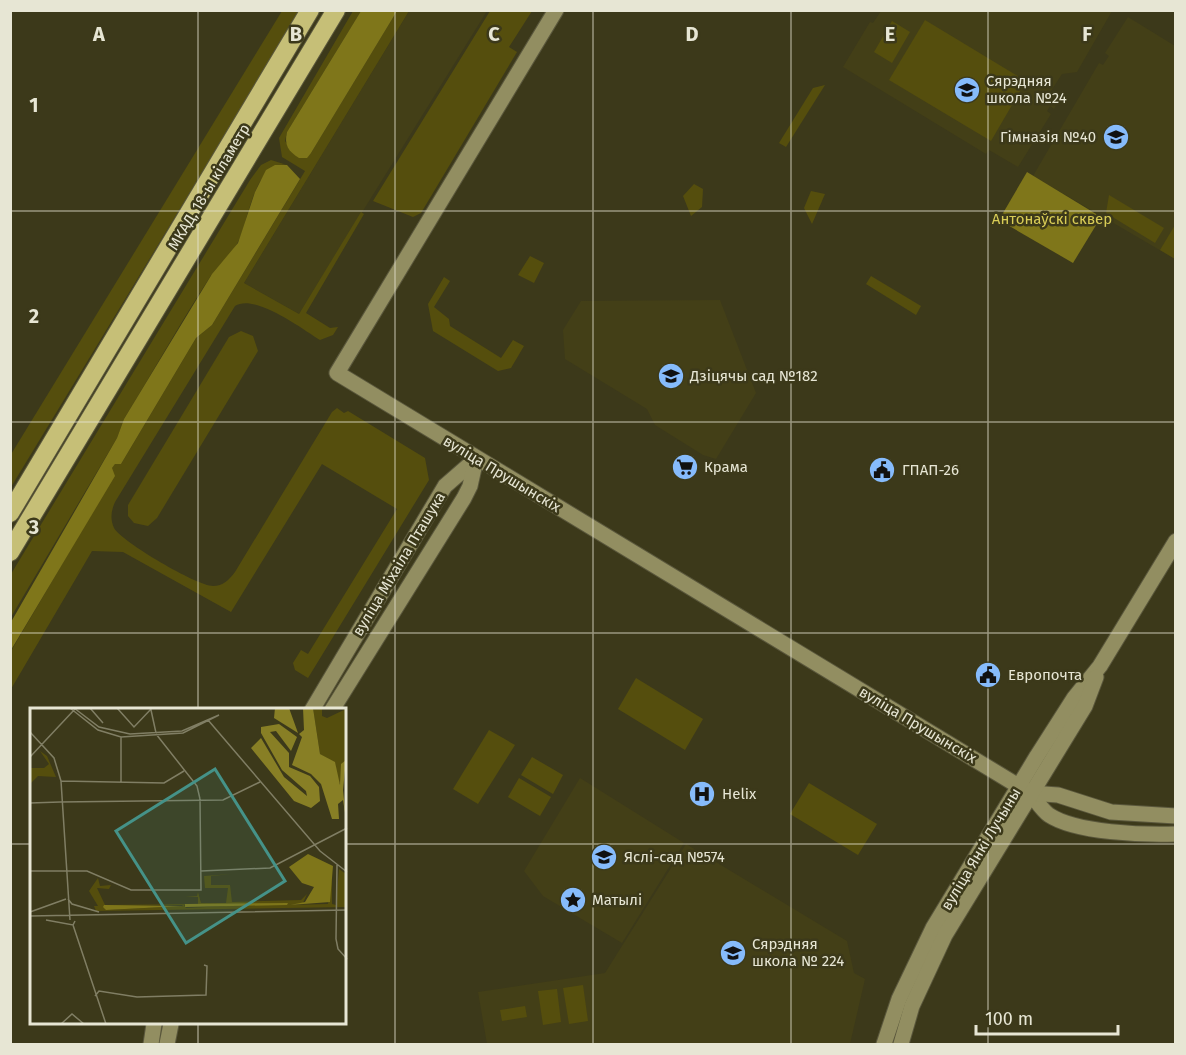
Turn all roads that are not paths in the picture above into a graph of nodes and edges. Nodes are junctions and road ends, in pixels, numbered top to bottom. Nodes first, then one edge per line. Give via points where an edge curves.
1 (310, 10) edge
2 (336, 10) edge
3 (556, 10) edge
4 (476, 459) junction
5 (10, 513) edge
6 (1176, 541) edge
7 (10, 552) edge
8 (313, 708) edge
9 (334, 708) edge
10 (1024, 790) junction
11 (1176, 816) edge
12 (1176, 834) edge
13 (154, 1025) edge
14 (171, 1025) edge
15 (150, 1044) edge
16 (167, 1044) edge
17 (884, 1044) edge
18 (901, 1044) edge

1 - 5 highway, МКАД, 18-ы кіламетр
2 - 7 highway, МКАД, 18-ы кіламетр
3 - 4 street, вуліца Прушынскіх via 337,373
4 - 8 street, вуліца Міхаіла Пташука via 445,486
4 - 9 street, вуліца Міхаіла Пташука via 464,498
4 - 10 street, вуліца Прушынскіх
6 - 10 street, вуліца Янкі Лучыны via 1100,666 1074,698
10 - 11 street via 1058,795 1111,812
10 - 12 street via 1049,815 1074,824 1127,834
10 - 17 street, вуліца Янкі Лучыны via 933,928 899,999
10 - 18 street, вуліца Янкі Лучыны via 945,935 912,1006
13 - 15 street
14 - 16 street

